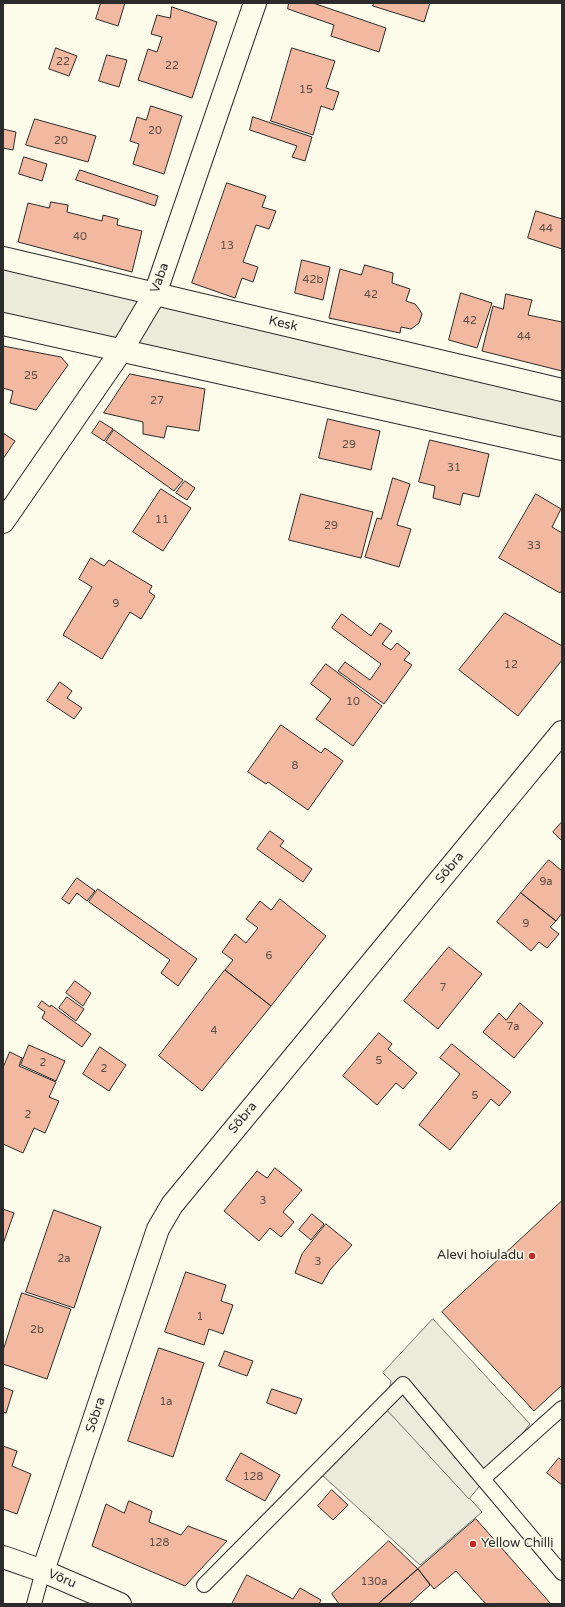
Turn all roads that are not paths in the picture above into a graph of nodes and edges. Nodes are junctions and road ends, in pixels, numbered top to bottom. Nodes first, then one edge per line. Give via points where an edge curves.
1 (255, 3) edge
2 (3, 258) edge
3 (155, 294) junction
4 (3, 324) edge
5 (121, 351) junction
6 (562, 390) edge
7 (562, 449) edge
8 (3, 522) edge
9 (562, 732) edge
10 (562, 1408) edge
11 (483, 1478) junction
12 (3, 1557) edge
13 (43, 1571) junction
14 (562, 1573) edge
15 (204, 1585) dead end
16 (34, 1604) edge
17 (120, 1604) edge

1 - 3 street, Vaba
2 - 3 street, Kesk
3 - 5 street, Vaba
3 - 6 street, Kesk
4 - 5 street
5 - 7 street
5 - 8 street, Vaba
9 - 13 street, Sõbra via 172,1205 158,1229
10 - 11 lane
11 - 14 lane
11 - 15 lane via 403,1384
12 - 13 street, Võru
13 - 16 lane
13 - 17 street, Võru

